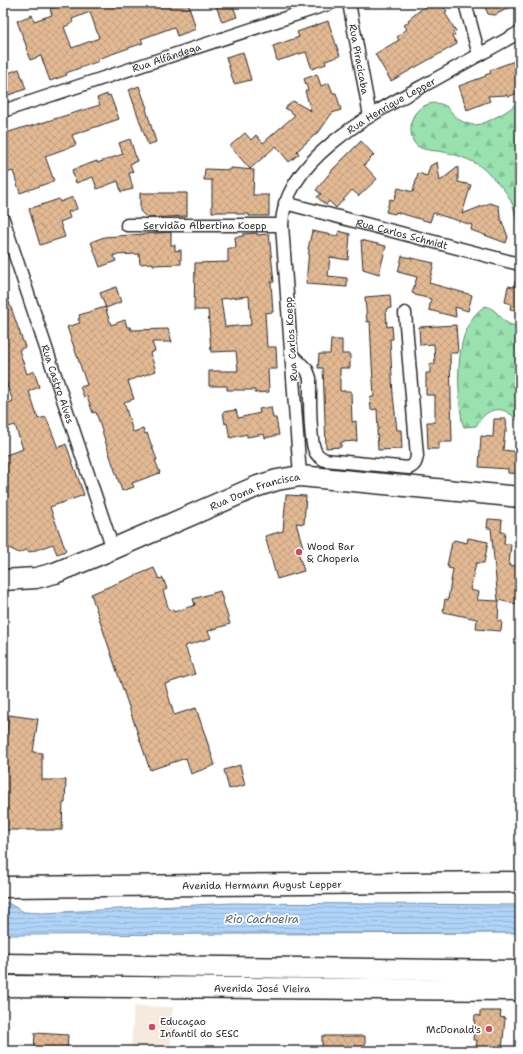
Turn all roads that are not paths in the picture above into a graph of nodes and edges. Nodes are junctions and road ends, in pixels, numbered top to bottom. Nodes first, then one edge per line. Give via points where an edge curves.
1 (330, 3) edge
2 (349, 3) edge
3 (465, 3) edge
4 (520, 32) edge
5 (479, 55) junction
6 (3, 111) edge
7 (370, 116) junction
8 (285, 203) junction
9 (3, 219) edge
10 (127, 224) dead end
11 (282, 224) junction
12 (519, 264) edge
13 (405, 313) dead end
14 (292, 355) junction
15 (300, 476) junction
16 (520, 497) edge
17 (113, 549) junction
18 (3, 580) edge
19 (520, 882) edge
20 (3, 887) edge
21 (3, 964) edge
22 (520, 971) edge
23 (3, 986) edge
24 (520, 990) edge

1 - 6 street, Rua Alfândega
2 - 7 street, Rua Piracicaba
3 - 5 street
4 - 5 street, Rua Henrique Lepper
5 - 7 street, Rua Henrique Lepper
7 - 8 street, Rua Henrique Lepper via 318,157 300,176
8 - 11 street, Rua Carlos Koepp
8 - 12 street, Rua Carlos Schmidt
9 - 17 street, Rua Castro Alves
10 - 11 street, Servidão Albertina Koepp
11 - 14 street, Rua Carlos Koepp
13 - 14 street via 417,456 414,465 409,468 324,460 319,457 312,440 310,378 307,370
14 - 15 street, Rua Carlos Koepp
15 - 16 main road, Rua Dona Francisca
15 - 17 main road, Rua Dona Francisca via 258,486
17 - 18 main road, Rua Dona Francisca via 55,573 36,578
19 - 20 main road, Avenida Hermann August Lepper
21 - 22 main road, Avenida José Vieira
23 - 24 main road, Avenida José Vieira

